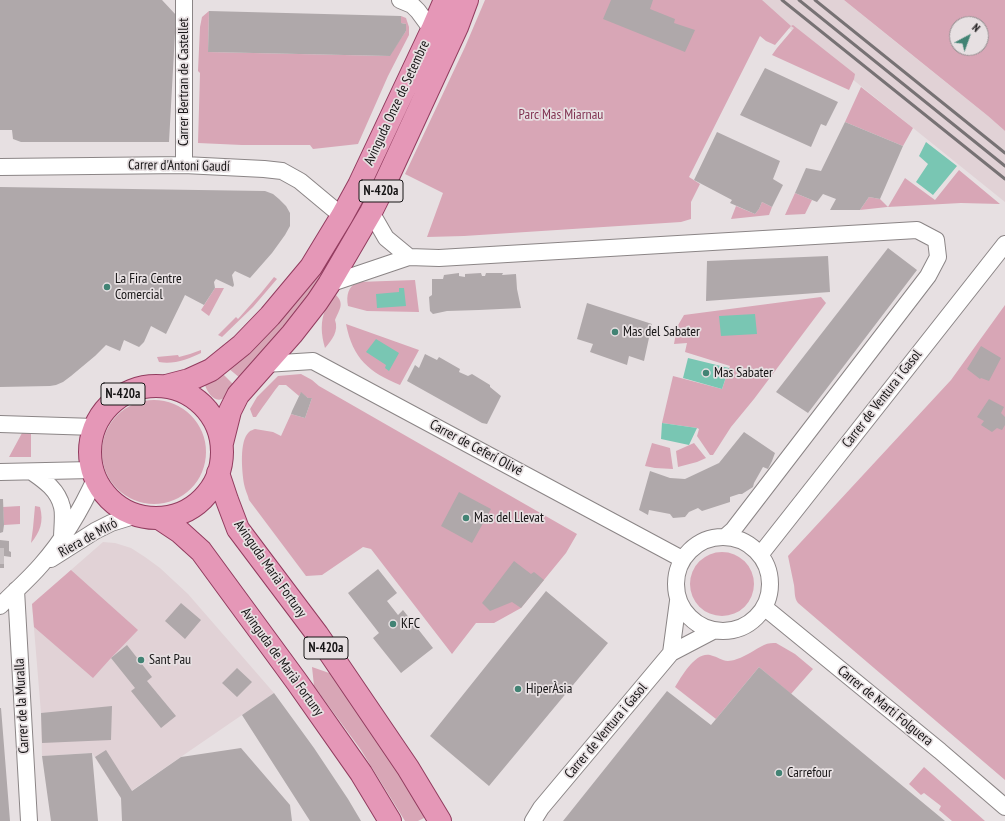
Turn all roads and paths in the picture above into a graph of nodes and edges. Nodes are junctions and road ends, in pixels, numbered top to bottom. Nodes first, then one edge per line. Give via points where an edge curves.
1 (184, 0) edge
2 (400, 0) edge
3 (445, 0) edge
4 (467, 0) edge
5 (432, 30) junction
6 (184, 165) junction
7 (0, 167) edge
8 (370, 212) junction
9 (342, 216) junction
10 (1005, 244) edge
11 (409, 257) junction
12 (329, 284) junction
13 (265, 364) junction
14 (166, 386) junction
15 (0, 424) edge
16 (95, 427) junction
17 (222, 443) junction
18 (0, 472) edge
19 (32, 472) junction
20 (94, 473) junction
21 (218, 473) junction
22 (137, 515) junction
23 (159, 518) junction
24 (725, 537) junction
25 (62, 538) junction
26 (760, 555) junction
27 (682, 559) junction
28 (41, 565) junction
29 (16, 590) junction
30 (678, 601) junction
31 (0, 606) edge
32 (764, 607) junction
33 (713, 631) junction
34 (671, 653) junction
35 (1005, 807) edge
36 (537, 815) edge
37 (29, 821) edge
38 (390, 821) edge
39 (440, 821) edge
40 (522, 821) edge

1 - 6 street, Carrer Bertran de Castellet
2 - 5 street via 412,5
3 - 5 main road, Avinguda Onze de Setembre / N-420a
4 - 8 main road, Avinguda Onze de Setembre / N-420a via 457,27
5 - 9 main road, Avinguda Onze de Setembre / N-420a
6 - 7 street, Carrer d'Antoni Gaudí
6 - 9 street, Carrer d'Antoni Gaudí via 282,171 300,181
8 - 11 street via 386,238
8 - 12 main road, Avinguda Onze de Setembre / N-420a
9 - 14 main road, Avinguda Onze de Setembre / N-420a via 310,267 270,316 242,345 211,370 189,380
10 - 26 street, Carrer de Ventura i Gasol
11 - 12 street
11 - 24 street via 447,258 917,230 936,240 938,256 928,276 733,530
12 - 13 main road, Avinguda Onze de Setembre / N-420a via 292,334
13 - 17 main road, N-420a via 238,395 230,411
13 - 27 street, Carrer de Ceferí Olivé via 313,360
14 - 16 main road, N-420a via 144,387 123,394 106,408
14 - 17 main road, N-420a via 184,392 202,404 215,422
15 - 16 street
16 - 20 main road, N-420a via 90,448
17 - 21 main road, N-420a
18 - 19 street
19 - 20 street
19 - 25 street, Riera de Miró via 49,484 58,496 62,508
20 - 22 main road, N-420a via 102,490 118,505
20 - 25 street, Riera de Miró via 88,495
21 - 23 main road, N-420a via 213,485 199,502 180,513
21 - 39 main road, Avinguda Marià Fortuny / N-420a via 238,529 317,634 408,768
22 - 23 main road, N-420a
22 - 28 street, Riera de Miró via 95,531
23 - 38 main road, Avinguda de Marià Fortuny / N-420a via 202,551 361,773
24 - 26 street via 747,544
24 - 27 street via 709,539 693,547
25 - 28 street, Riera de Miró
26 - 32 street via 766,565 770,581 768,599
27 - 30 street via 675,584
28 - 29 street, Riera de Miró
29 - 31 street, Riera de Miró
29 - 37 street, Carrer de la Muralla
30 - 33 street via 686,615 698,625
30 - 34 street
32 - 33 street via 748,625 732,631
32 - 35 street, Carrer de Martí Folguera
33 - 34 street, Carrer de Ventura i Gasol
34 - 36 street, Carrer de Ventura i Gasol
36 - 40 street, Carrer de Ventura i Gasol

